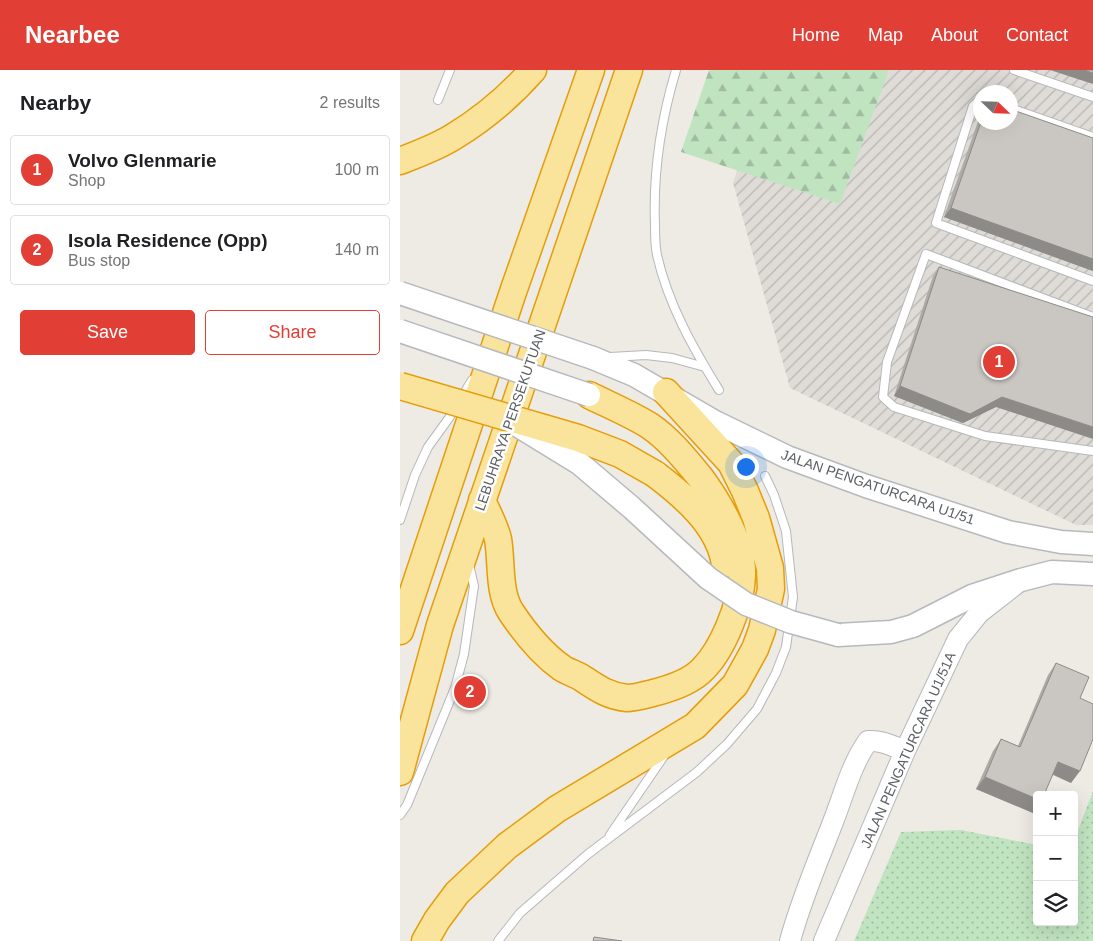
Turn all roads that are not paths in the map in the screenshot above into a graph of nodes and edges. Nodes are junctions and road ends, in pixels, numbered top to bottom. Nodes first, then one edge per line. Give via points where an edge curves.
1 (450, 70) edge
2 (533, 70) edge
3 (591, 70) edge
4 (629, 70) edge
5 (676, 70) edge
6 (1014, 70) edge
7 (1093, 97) edge
8 (438, 100) dead end
9 (973, 106) edge
10 (1018, 111) edge
11 (1093, 137) edge
12 (405, 159) edge
13 (1093, 281) edge
14 (513, 292) junction
15 (400, 293) edge
16 (1093, 317) edge
17 (400, 331) edge
18 (593, 358) junction
19 (705, 367) junction
20 (400, 386) edge
21 (719, 390) dead end
22 (666, 392) junction
23 (589, 395) joint
24 (500, 415) junction
25 (1093, 451) edge
26 (765, 476) dead end
27 (482, 500) junction
28 (400, 520) edge
29 (1093, 544) edge
30 (465, 552) junction
31 (1093, 574) edge
32 (1021, 580) junction
33 (400, 631) edge
34 (582, 678) junction
35 (675, 740) junction
36 (905, 751) junction
37 (400, 772) edge
38 (400, 815) edge
39 (606, 840) junction
40 (425, 941) edge
41 (498, 941) edge
42 (790, 941) edge
43 (824, 941) edge

1 - 8 lane
2 - 12 highway via 486,115 452,138
3 - 14 highway
4 - 27 highway, LEBUHRAYA PERSEKUTUAN
5 - 19 lane via 657,152 656,254 686,335
6 - 7 lane
9 - 13 lane via 936,224
10 - 11 lane
14 - 28 lane via 473,378 428,447
14 - 33 highway
15 - 18 main road, JALAN PENGATURCARA U1/51, bridge
16 - 25 lane via 926,254 887,362 883,397 894,407 984,436
17 - 23 main road, bridge
18 - 19 lane via 646,355
18 - 22 main road, JALAN PENGATURCARA U1/51
19 - 21 lane
20 - 24 highway, bridge
22 - 29 main road, JALAN PENGATURCARA U1/51 via 715,422 787,457 866,486 1008,532
22 - 35 highway via 731,463 756,518 770,568 771,589 755,649 735,685 695,726
23 - 34 highway via 651,427 690,465 723,512 739,553 742,575 734,614 724,639 703,669 692,677 663,691 627,698 599,690
24 - 32 main road, bridge via 579,463 708,578 746,604 791,622 838,635 891,632 913,626 972,596
24 - 34 highway, bridge via 578,438 620,454 655,474 699,512 719,544 725,561 727,581 715,629 705,643 675,670 622,684
26 - 39 lane via 786,531 793,597 786,647 776,673 757,709 727,744 697,772
27 - 30 highway, LEBUHRAYA PERSEKUTUAN
27 - 34 highway via 497,537 503,590 510,610 548,657
30 - 37 highway, LEBUHRAYA PERSEKUTUAN via 440,625
30 - 38 lane via 474,586 464,654 455,688
31 - 32 main road via 1052,572
32 - 36 street, JALAN PENGATURCARA U1/51A via 979,614 958,639
35 - 39 lane
35 - 40 highway via 557,809 508,846 457,893
36 - 42 street via 876,740 868,741 858,755 813,869
36 - 43 street, JALAN PENGATURCARA U1/51A
39 - 41 lane via 520,913

